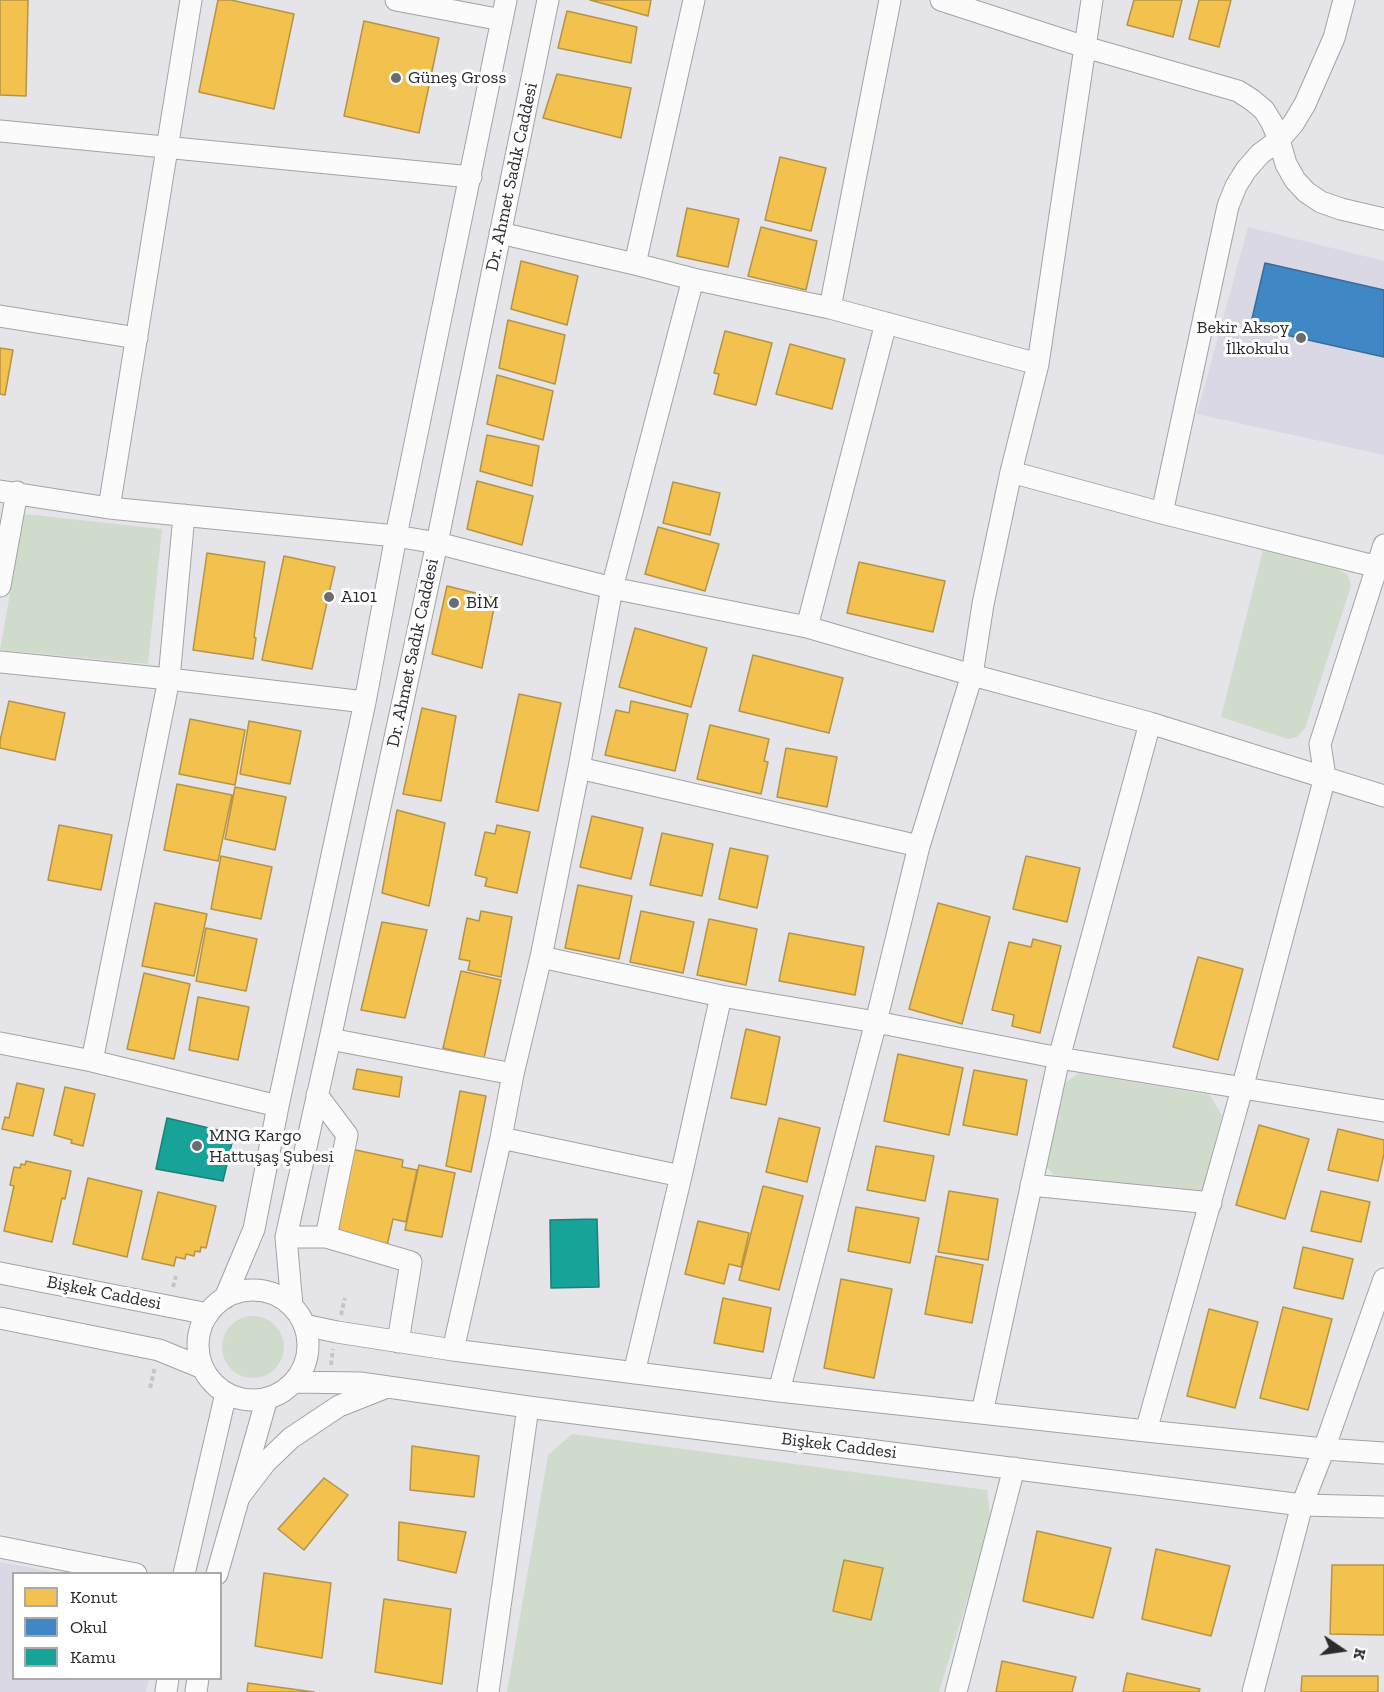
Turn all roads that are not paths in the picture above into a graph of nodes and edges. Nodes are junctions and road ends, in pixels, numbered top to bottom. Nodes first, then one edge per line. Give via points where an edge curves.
1 (191, 0) edge
2 (396, 0) edge
3 (548, 0) edge
4 (693, 0) edge
5 (890, 0) edge
6 (941, 0) edge
7 (1092, 0) edge
8 (1344, 0) edge
9 (504, 10) edge
10 (1085, 47) junction
11 (0, 131) edge
12 (1279, 140) junction
13 (168, 147) junction
14 (471, 177) junction
15 (1384, 219) edge
16 (500, 233) junction
17 (635, 264) junction
18 (693, 279) junction
19 (830, 308) junction
20 (0, 316) edge
21 (886, 323) junction
22 (137, 338) junction
23 (1038, 364) junction
24 (1011, 472) junction
25 (9, 492) edge
26 (109, 508) junction
27 (1162, 513) junction
28 (184, 515) junction
29 (396, 536) junction
30 (437, 543) junction
31 (1384, 544) edge
32 (1377, 567) junction
33 (0, 586) edge
34 (612, 588) junction
35 (807, 627) junction
36 (0, 662) edge
37 (972, 675) junction
38 (169, 679) junction
39 (365, 702) junction
40 (1150, 723) junction
41 (579, 768) junction
42 (1325, 777) junction
43 (1384, 796) edge
44 (919, 846) junction
45 (541, 957) junction
46 (721, 996) junction
47 (876, 1022) junction
48 (330, 1039) junction
49 (0, 1043) edge
50 (1059, 1059) junction
51 (92, 1060) junction
52 (513, 1074) junction
53 (1242, 1089) junction
54 (317, 1095) junction
55 (278, 1106) junction
56 (1384, 1111) edge
57 (501, 1138) junction
58 (681, 1176) junction
59 (1031, 1185) junction
60 (1211, 1203) junction
61 (286, 1236) junction
62 (326, 1237) junction
63 (0, 1273) edge
64 (1384, 1279) edge
65 (225, 1298) junction
66 (291, 1306) junction
67 (208, 1314) junction
68 (0, 1318) edge
69 (303, 1325) junction
70 (398, 1342) junction
71 (453, 1350) junction
72 (203, 1368) junction
73 (634, 1373) junction
74 (294, 1382) junction
75 (388, 1387) junction
76 (778, 1391) junction
77 (226, 1393) junction
78 (267, 1398) junction
79 (528, 1407) junction
80 (982, 1413) junction
81 (1146, 1431) junction
82 (1324, 1449) junction
83 (1384, 1453) edge
84 (1014, 1468) junction
85 (239, 1497) junction
86 (1302, 1505) junction
87 (1384, 1507) edge
88 (0, 1547) edge
89 (126, 1572) edge
90 (184, 1572) edge
91 (218, 1572) edge
92 (488, 1692) edge
93 (956, 1692) edge
94 (1253, 1692) edge

1 - 13 street
2 - 9 street
3 - 16 street, Dr. Ahmet Sadık Caddesi
4 - 17 street
5 - 19 street
6 - 10 street
7 - 10 street
8 - 12 street via 1334,38 1305,104
9 - 14 street, Dr. Ahmet Sadık Caddesi
10 - 12 street via 1238,91 1264,110
10 - 23 street
11 - 13 street
12 - 15 street via 1286,164 1306,192 1341,209
12 - 27 street via 1246,170 1228,206
13 - 14 street
13 - 22 street
14 - 29 street, Dr. Ahmet Sadık Caddesi
16 - 17 street
16 - 30 street, Dr. Ahmet Sadık Caddesi
17 - 18 street
18 - 19 street
18 - 34 street
19 - 21 street
20 - 22 street
21 - 23 street
21 - 35 street
22 - 26 street
23 - 24 street
24 - 27 street
24 - 37 street via 982,604
25 - 26 street
25 - 33 street
26 - 28 street
27 - 32 street
28 - 29 street
28 - 38 street
29 - 30 street
29 - 39 street, Dr. Ahmet Sadık Caddesi
30 - 34 street
30 - 48 street, Dr. Ahmet Sadık Caddesi
31 - 32 street
32 - 42 street via 1320,744
34 - 35 street
34 - 41 street
35 - 37 street
36 - 38 street
37 - 40 street
37 - 44 street
38 - 39 street
38 - 51 street
39 - 55 street, Dr. Ahmet Sadık Caddesi
40 - 42 street
40 - 50 street
41 - 44 street
41 - 45 street
42 - 43 street
42 - 53 street
44 - 47 street
45 - 46 street
45 - 52 street
46 - 47 street
46 - 58 street
47 - 50 street
47 - 76 street
48 - 52 street
48 - 54 street, Dr. Ahmet Sadık Caddesi
49 - 51 street
50 - 53 street
50 - 59 street
51 - 55 street
52 - 57 street
53 - 56 street
53 - 60 street
54 - 61 street, Dr. Ahmet Sadık Caddesi
54 - 62 street via 347,1135
55 - 65 street, Dr. Ahmet Sadık Caddesi via 254,1229
57 - 58 street
57 - 71 street
58 - 73 street
59 - 60 street
59 - 80 street
60 - 81 street
61 - 62 street
61 - 66 street, Dr. Ahmet Sadık Caddesi
62 - 70 street via 411,1262
63 - 67 street, Bişkek Caddesi
64 - 82 street
65 - 66 street via 245,1291 262,1291
65 - 67 street
66 - 69 street
67 - 72 street via 198,1342
68 - 72 street via 159,1350
69 - 70 street
69 - 74 street via 308,1351
70 - 71 street
71 - 73 street
72 - 77 street via 208,1378
73 - 76 street
74 - 75 street, Bişkek Caddesi
74 - 78 street
75 - 79 street, Bişkek Caddesi
75 - 85 street via 339,1406 291,1437
76 - 80 street
77 - 78 street via 239,1399
77 - 90 street
78 - 85 street
79 - 84 street, Bişkek Caddesi
79 - 92 street
80 - 81 street
81 - 82 street
82 - 83 street
82 - 86 street
84 - 86 street, Bişkek Caddesi
84 - 93 street
85 - 91 street
86 - 87 street, Bişkek Caddesi
86 - 94 street
88 - 89 street

